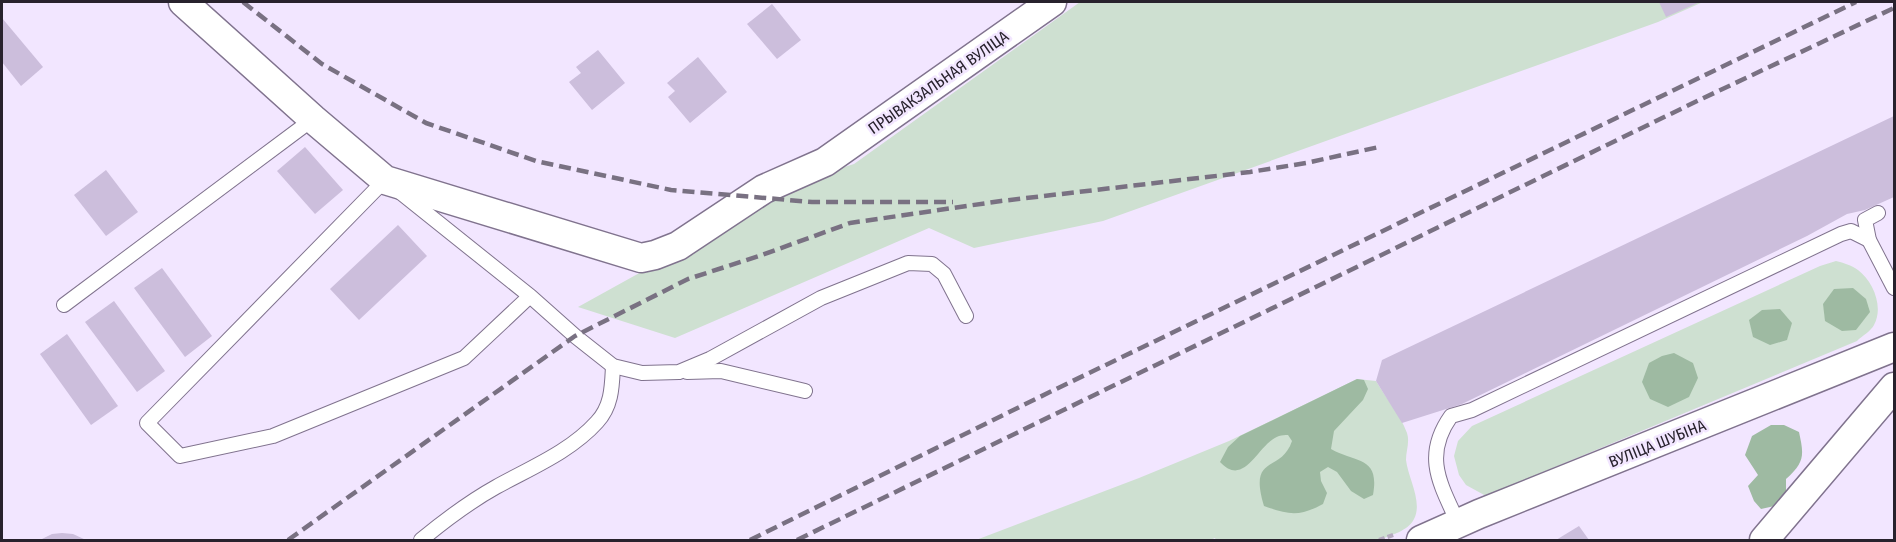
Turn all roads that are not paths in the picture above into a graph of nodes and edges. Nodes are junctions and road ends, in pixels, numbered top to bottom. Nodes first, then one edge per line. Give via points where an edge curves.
1 (183, 2) edge
2 (1052, 2) edge
3 (313, 119) junction
4 (385, 180) junction
5 (1878, 213) dead end
6 (1869, 240) junction
7 (1894, 288) edge
8 (530, 296) junction
9 (64, 305) dead end
10 (966, 316) dead end
11 (1894, 346) edge
12 (613, 366) junction
13 (679, 372) junction
14 (1894, 387) edge
15 (805, 391) dead end
16 (1459, 525) junction
17 (420, 540) edge
18 (1421, 540) edge
19 (1764, 540) edge

1 - 3 street
2 - 4 street, ПРЫВАКЗАЛЬНАЯ ВУЛІЦА via 825,162 764,189 678,246 655,255 641,258
3 - 4 street
3 - 9 lane
4 - 8 lane
4 - 8 lane via 147,423 180,456 273,436 464,358
5 - 6 lane via 1865,220
6 - 7 lane
6 - 16 lane via 1851,231 1841,234 1472,410 1451,416 1437,443 1436,471
8 - 12 lane
10 - 13 lane via 944,274 932,264 908,263 821,298
11 - 16 street, ВУЛІЦА ШУБІНА
12 - 13 lane via 642,373
12 - 17 lane via 612,396 598,422 542,464 495,488
13 - 15 lane via 720,371
14 - 19 street
16 - 18 street, ВУЛІЦА ШУБІНА

